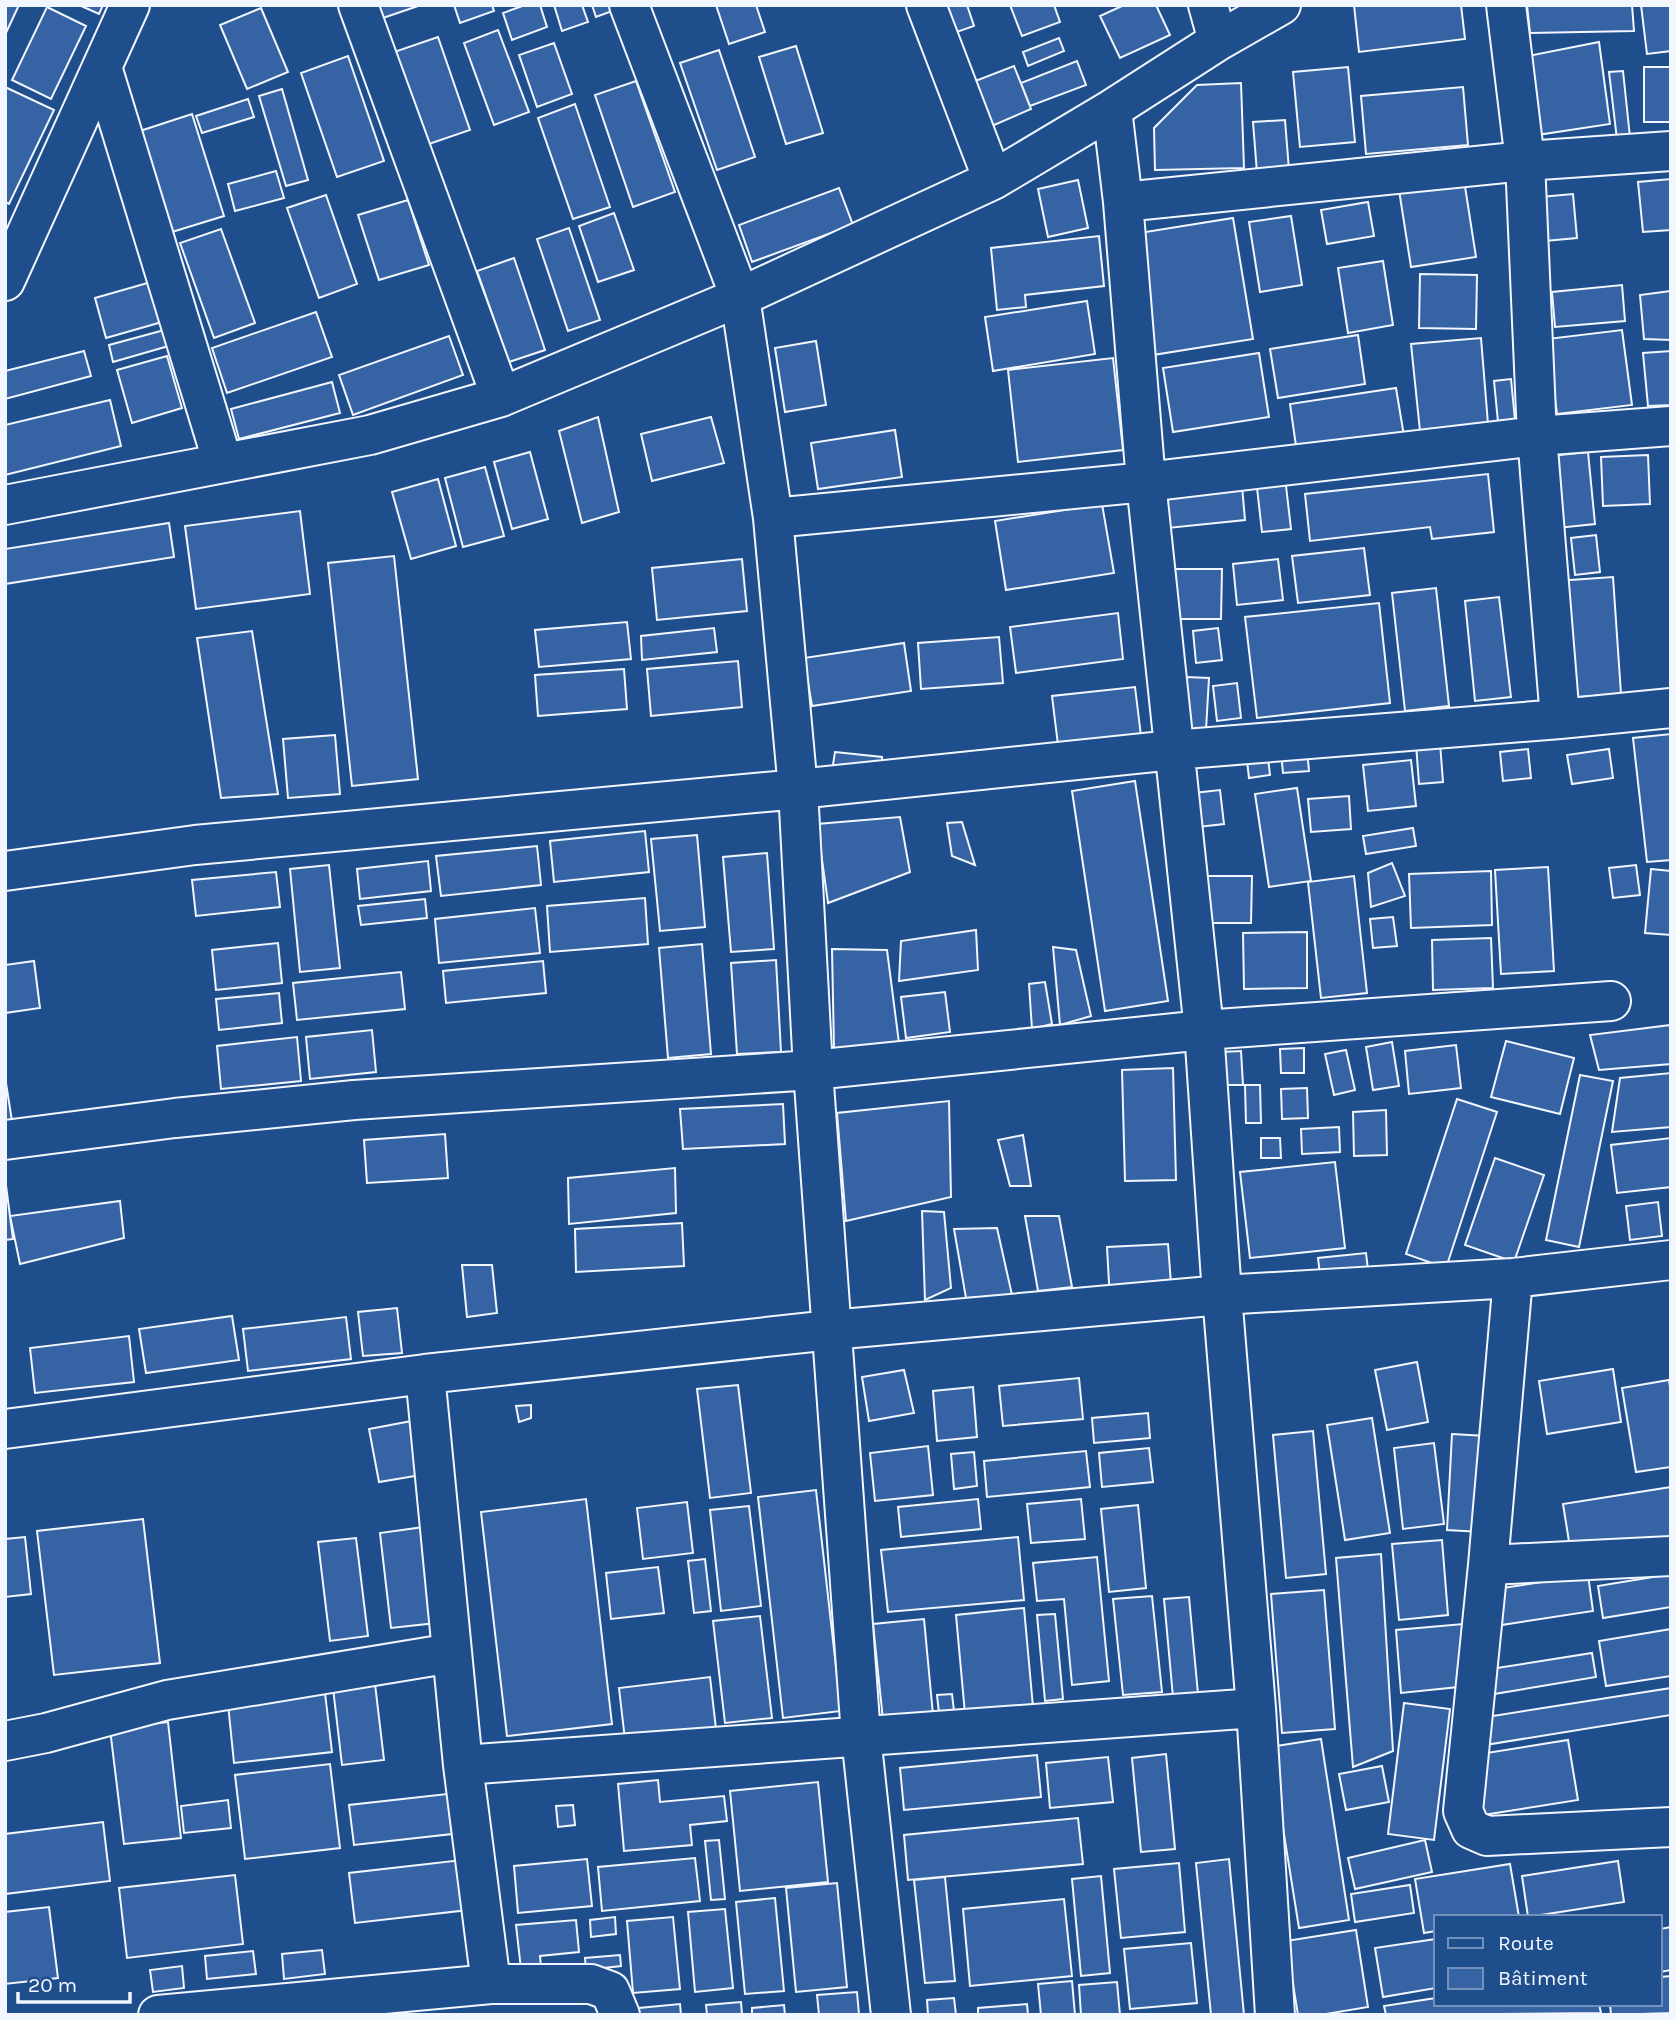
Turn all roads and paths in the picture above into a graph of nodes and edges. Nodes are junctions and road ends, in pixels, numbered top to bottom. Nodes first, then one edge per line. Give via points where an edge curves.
1 (130, 5) edge
2 (358, 5) edge
3 (629, 5) edge
4 (926, 5) edge
5 (1281, 5) edge
6 (1506, 5) edge
7 (1213, 23) edge
8 (102, 67) junction
9 (1112, 109) junction
10 (1671, 151) edge
11 (1525, 161) junction
12 (993, 180) junction
13 (1123, 202) junction
14 (5, 281) edge
15 (740, 297) junction
16 (501, 397) junction
17 (1671, 426) edge
18 (1537, 436) junction
19 (223, 463) junction
20 (1146, 482) junction
21 (5, 505) edge
22 (773, 517) junction
23 (1671, 708) edge
24 (1560, 719) junction
25 (1173, 750) junction
26 (798, 789) junction
27 (5, 872) edge
28 (1611, 1001) dead end
29 (1204, 1030) junction
30 (813, 1070) junction
31 (5, 1140) edge
32 (1671, 1260) edge
33 (1513, 1278) junction
34 (1222, 1295) junction
35 (831, 1330) junction
36 (425, 1374) junction
37 (5, 1429) edge
38 (1671, 1556) edge
39 (1488, 1565) junction
40 (452, 1653) junction
41 (1256, 1708) junction
42 (861, 1736) junction
43 (5, 1741) edge
44 (463, 1765) junction
45 (1671, 1827) edge
46 (491, 1984) junction
47 (230, 2012) edge
48 (158, 2015) edge
49 (620, 2015) edge
50 (891, 2015) edge
51 (1275, 2015) edge

1 - 8 street
2 - 16 street
3 - 15 street
4 - 12 street
5 - 7 street
6 - 11 street
7 - 9 street
8 - 14 street
8 - 19 street
9 - 12 street
9 - 13 street
10 - 11 street
11 - 13 street
11 - 18 street
12 - 15 street
13 - 20 street
15 - 16 street
15 - 22 street
16 - 19 street via 369,435
17 - 18 street
18 - 20 street
18 - 24 street
19 - 21 street
20 - 22 street
20 - 25 street
22 - 26 street
23 - 24 street
24 - 25 street
25 - 26 street
25 - 29 street
26 - 27 street via 194,845
26 - 30 street
28 - 29 street
29 - 30 street
29 - 34 street
30 - 31 street via 354,1100
30 - 35 street
32 - 33 street
33 - 34 street
33 - 39 street
34 - 35 street
34 - 41 street
35 - 36 street
35 - 42 street
36 - 37 street
36 - 40 street
38 - 39 street
39 - 45 street via 1463,1811 1471,1829 1486,1836
40 - 43 street via 167,1700
40 - 44 street
41 - 42 street
41 - 51 street
42 - 44 street
42 - 50 street
44 - 46 street
46 - 47 street
46 - 49 street via 591,1984 610,1991
47 - 48 street

